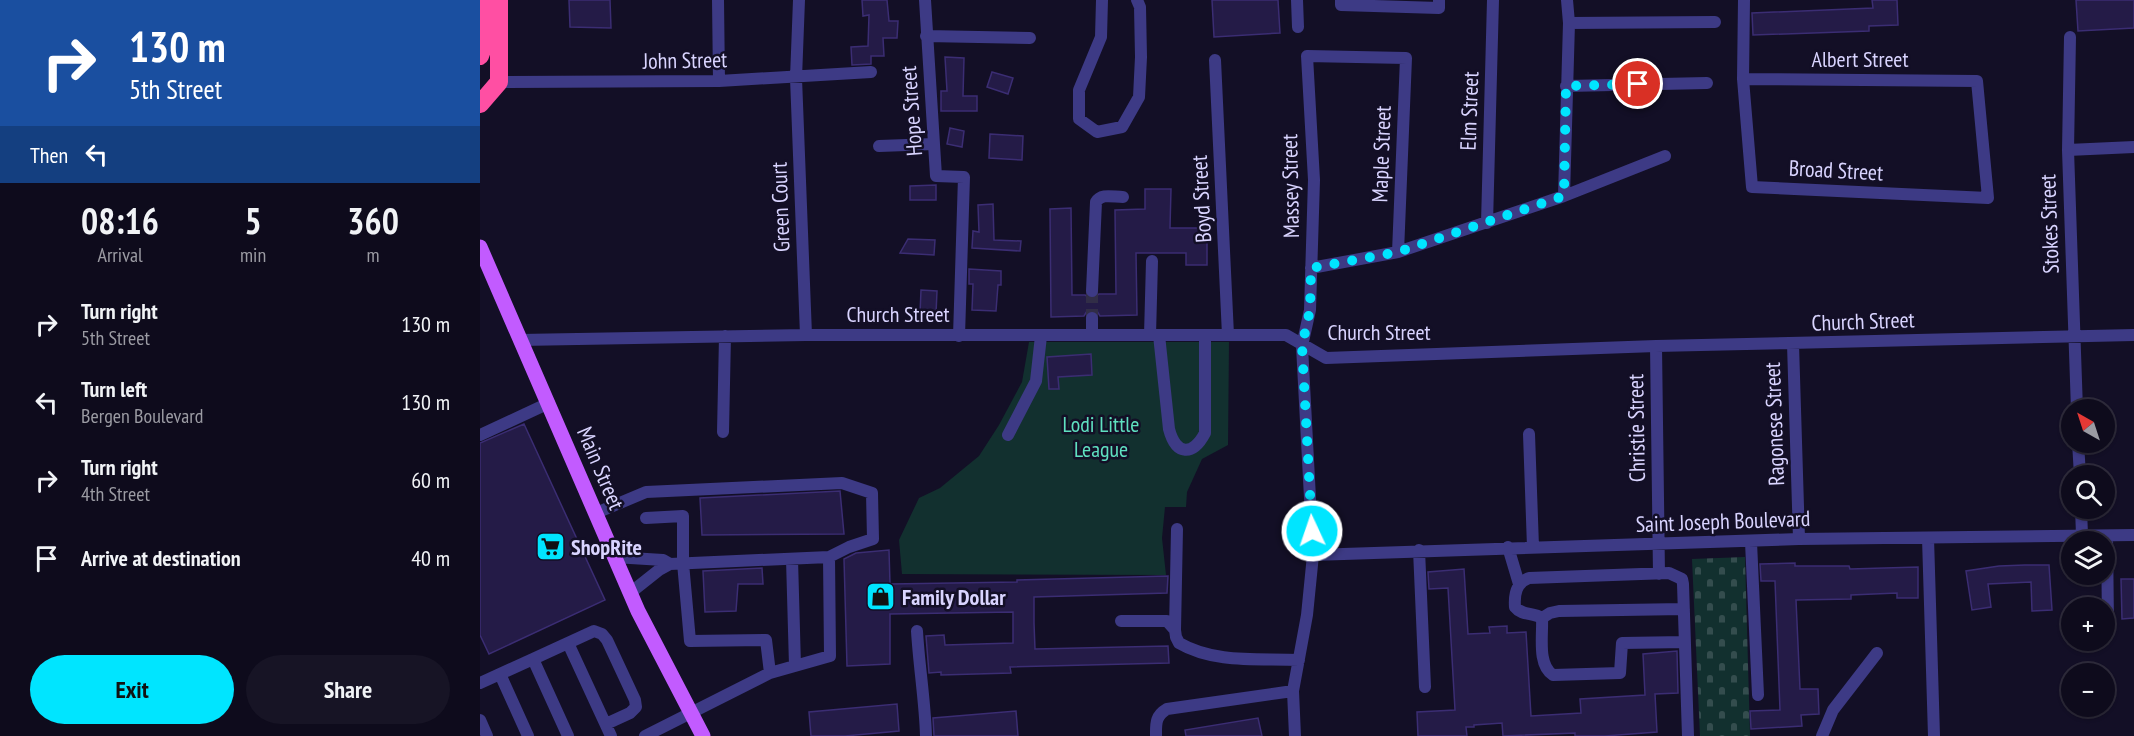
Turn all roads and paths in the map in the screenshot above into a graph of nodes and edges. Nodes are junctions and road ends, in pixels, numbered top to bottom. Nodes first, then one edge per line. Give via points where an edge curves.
1 (481, 0) edge
2 (499, 0) edge
3 (718, 0) edge
4 (799, 0) edge
5 (925, 0) edge
6 (1102, 0) edge
7 (1137, 0) edge
8 (1297, 0) edge
9 (1341, 0) edge
10 (1439, 0) edge
11 (1493, 0) edge
12 (1567, 0) edge
13 (1744, 0) edge
14 (1715, 22) dead end
15 (1569, 23) junction
16 (1298, 27) dead end
17 (926, 36) junction
18 (2070, 37) dead end
19 (1030, 38) dead end
20 (481, 53) edge
21 (1406, 58) joint
22 (1215, 60) dead end
23 (871, 72) dead end
24 (796, 78) junction
25 (1743, 79) junction
26 (719, 81) junction
27 (1977, 81) joint
28 (498, 82) junction
29 (1707, 83) dead end
30 (1566, 86) junction
31 (480, 104) edge
32 (934, 144) junction
33 (879, 146) dead end
34 (2134, 147) edge
35 (2068, 150) junction
36 (1665, 156) dead end
37 (1564, 196) junction
38 (1123, 197) dead end
39 (1487, 223) junction
40 (480, 247) edge
41 (1398, 252) junction
42 (1152, 261) dead end
43 (1311, 268) junction
44 (1092, 291) tunnel mouth
45 (1092, 318) tunnel mouth
46 (806, 335) junction
47 (1092, 335) junction
48 (1155, 335) junction
49 (1205, 335) junction
50 (1228, 335) junction
51 (2134, 335) edge
52 (725, 336) junction
53 (959, 336) junction
54 (1041, 336) junction
55 (2074, 337) junction
56 (520, 340) junction
57 (1793, 344) junction
58 (1302, 346) junction
59 (1656, 346) junction
60 (2077, 399) edge
61 (549, 403) junction
62 (723, 432) dead end
63 (1529, 434) dead end
64 (480, 435) edge
65 (1008, 435) dead end
66 (596, 513) junction
67 (646, 518) dead end
68 (1177, 529) dead end
69 (2061, 535) edge
70 (2134, 535) edge
71 (2115, 536) edge
72 (1928, 538) junction
73 (1799, 539) junction
74 (1751, 542) junction
75 (1659, 544) junction
76 (1508, 547) junction
77 (1533, 547) junction
78 (1419, 550) junction
79 (1313, 555) junction
80 (614, 556) junction
81 (829, 558) junction
82 (792, 559) junction
83 (677, 563) junction
84 (1659, 574) junction
85 (1519, 584) junction
86 (630, 593) junction
87 (1684, 609) junction
88 (1542, 618) junction
89 (1121, 621) dead end
90 (1175, 630) junction
91 (917, 631) dead end
92 (1685, 642) junction
93 (568, 643) junction
94 (1877, 653) dead end
95 (533, 659) junction
96 (1299, 660) junction
97 (795, 666) junction
98 (770, 673) junction
99 (500, 674) junction
100 (480, 683) edge
101 (1425, 687) dead end
102 (1293, 691) junction
103 (1758, 694) dead end
104 (692, 714) junction
105 (480, 720) edge
106 (606, 724) junction
107 (488, 736) edge
108 (528, 736) edge
109 (568, 736) edge
110 (611, 736) edge
111 (645, 736) edge
112 (703, 736) edge
113 (926, 736) edge
114 (1156, 736) edge
115 (1294, 736) edge
116 (1688, 736) edge
117 (1822, 736) edge
118 (1934, 736) edge

1 - 20 highway
2 - 28 highway
3 - 26 street
4 - 24 street, Green Court
5 - 17 street, Hope Street
6 - 7 street via 1101,37 1079,90 1079,119 1097,132 1122,127 1139,97
8 - 16 street
9 - 10 street via 1341,5 1439,8
11 - 39 street, Elm Street
12 - 15 street
13 - 25 street, Broad Street
14 - 15 street
15 - 30 street
17 - 19 street
17 - 32 street, Hope Street
18 - 35 street, Stokes Street
21 - 41 street, Maple Street
21 - 43 street, Massey Street via 1307,56 1314,180
22 - 50 street, Boyd Street
23 - 24 street, John Street
24 - 26 street, John Street
24 - 46 street, Green Court
25 - 27 street, Albert Street
25 - 27 street, Broad Street via 1752,188 1988,198
26 - 28 street, John Street
28 - 31 highway
29 - 30 street
30 - 37 street
32 - 33 street
32 - 53 street, Hope Street via 936,176 964,177
34 - 35 street
35 - 55 street, Stokes Street
36 - 37 street
37 - 39 street
38 - 44 street via 1104,196 1096,202
39 - 41 street
40 - 56 main road, Main Street
41 - 43 street
42 - 48 street
43 - 58 street, Massey Street via 1310,310
45 - 47 street
46 - 52 street, Church Street
46 - 53 street, Church Street
47 - 48 street, Church Street
47 - 54 street, Church Street
48 - 49 street, Church Street
48 - 49 street via 1169,429 1177,447 1184,450 1194,449 1205,433
49 - 50 street, Church Street
50 - 58 street, Church Street via 1286,335
51 - 55 street, Church Street
52 - 56 street, Church Street
52 - 62 street
53 - 54 street, Church Street
54 - 65 street via 1036,381
55 - 57 street, Church Street
55 - 60 street, Stokes Street
56 - 61 main road, Main Street
57 - 59 street, Church Street
57 - 73 street, Ragonese Street
58 - 59 street, Church Street via 1326,358
58 - 79 street, Massey Street
59 - 75 street, Christie Street
61 - 64 street
61 - 66 main road, Main Street
63 - 77 street
66 - 80 main road, Main Street
66 - 81 street via 646,492 842,483 872,493 873,539
67 - 83 street via 683,516
68 - 90 street
69 - 72 street, Saint Joseph Boulevard
70 - 71 street, Saint Joseph Boulevard
72 - 73 street, Saint Joseph Boulevard
72 - 118 street
73 - 74 street, Saint Joseph Boulevard
74 - 75 street, Saint Joseph Boulevard
74 - 103 street
75 - 77 street, Saint Joseph Boulevard
75 - 84 street, Christie Street
76 - 77 street, Saint Joseph Boulevard
76 - 78 street, Saint Joseph Boulevard
76 - 85 street
78 - 79 street, Saint Joseph Boulevard
78 - 101 street
79 - 96 street, Massey Street
80 - 83 street
80 - 86 main road, Main Street
81 - 82 street
81 - 97 street via 830,656
82 - 83 street
82 - 97 street
83 - 86 street via 659,570
83 - 98 street via 690,641 766,640
84 - 85 street via 1529,578
84 - 87 street via 1675,574 1682,579
85 - 88 street via 1515,607
86 - 104 main road, Main Street
87 - 88 street via 1559,611
87 - 92 street
88 - 92 street via 1544,664 1547,671 1559,676 1620,673 1622,643
89 - 90 street via 1167,621
90 - 96 street via 1179,644 1204,653 1227,658
91 - 113 street
92 - 116 street
93 - 95 street
93 - 106 street
93 - 106 street via 594,631 607,640 636,707
94 - 117 street via 1833,710
95 - 99 street
95 - 109 street
96 - 102 street, Massey Street
97 - 98 street
98 - 104 street
99 - 100 street
99 - 108 street
102 - 114 street via 1167,710 1156,720
102 - 115 street, Massey Street
104 - 111 street
104 - 112 main road, Main Street
105 - 107 street
106 - 110 street

